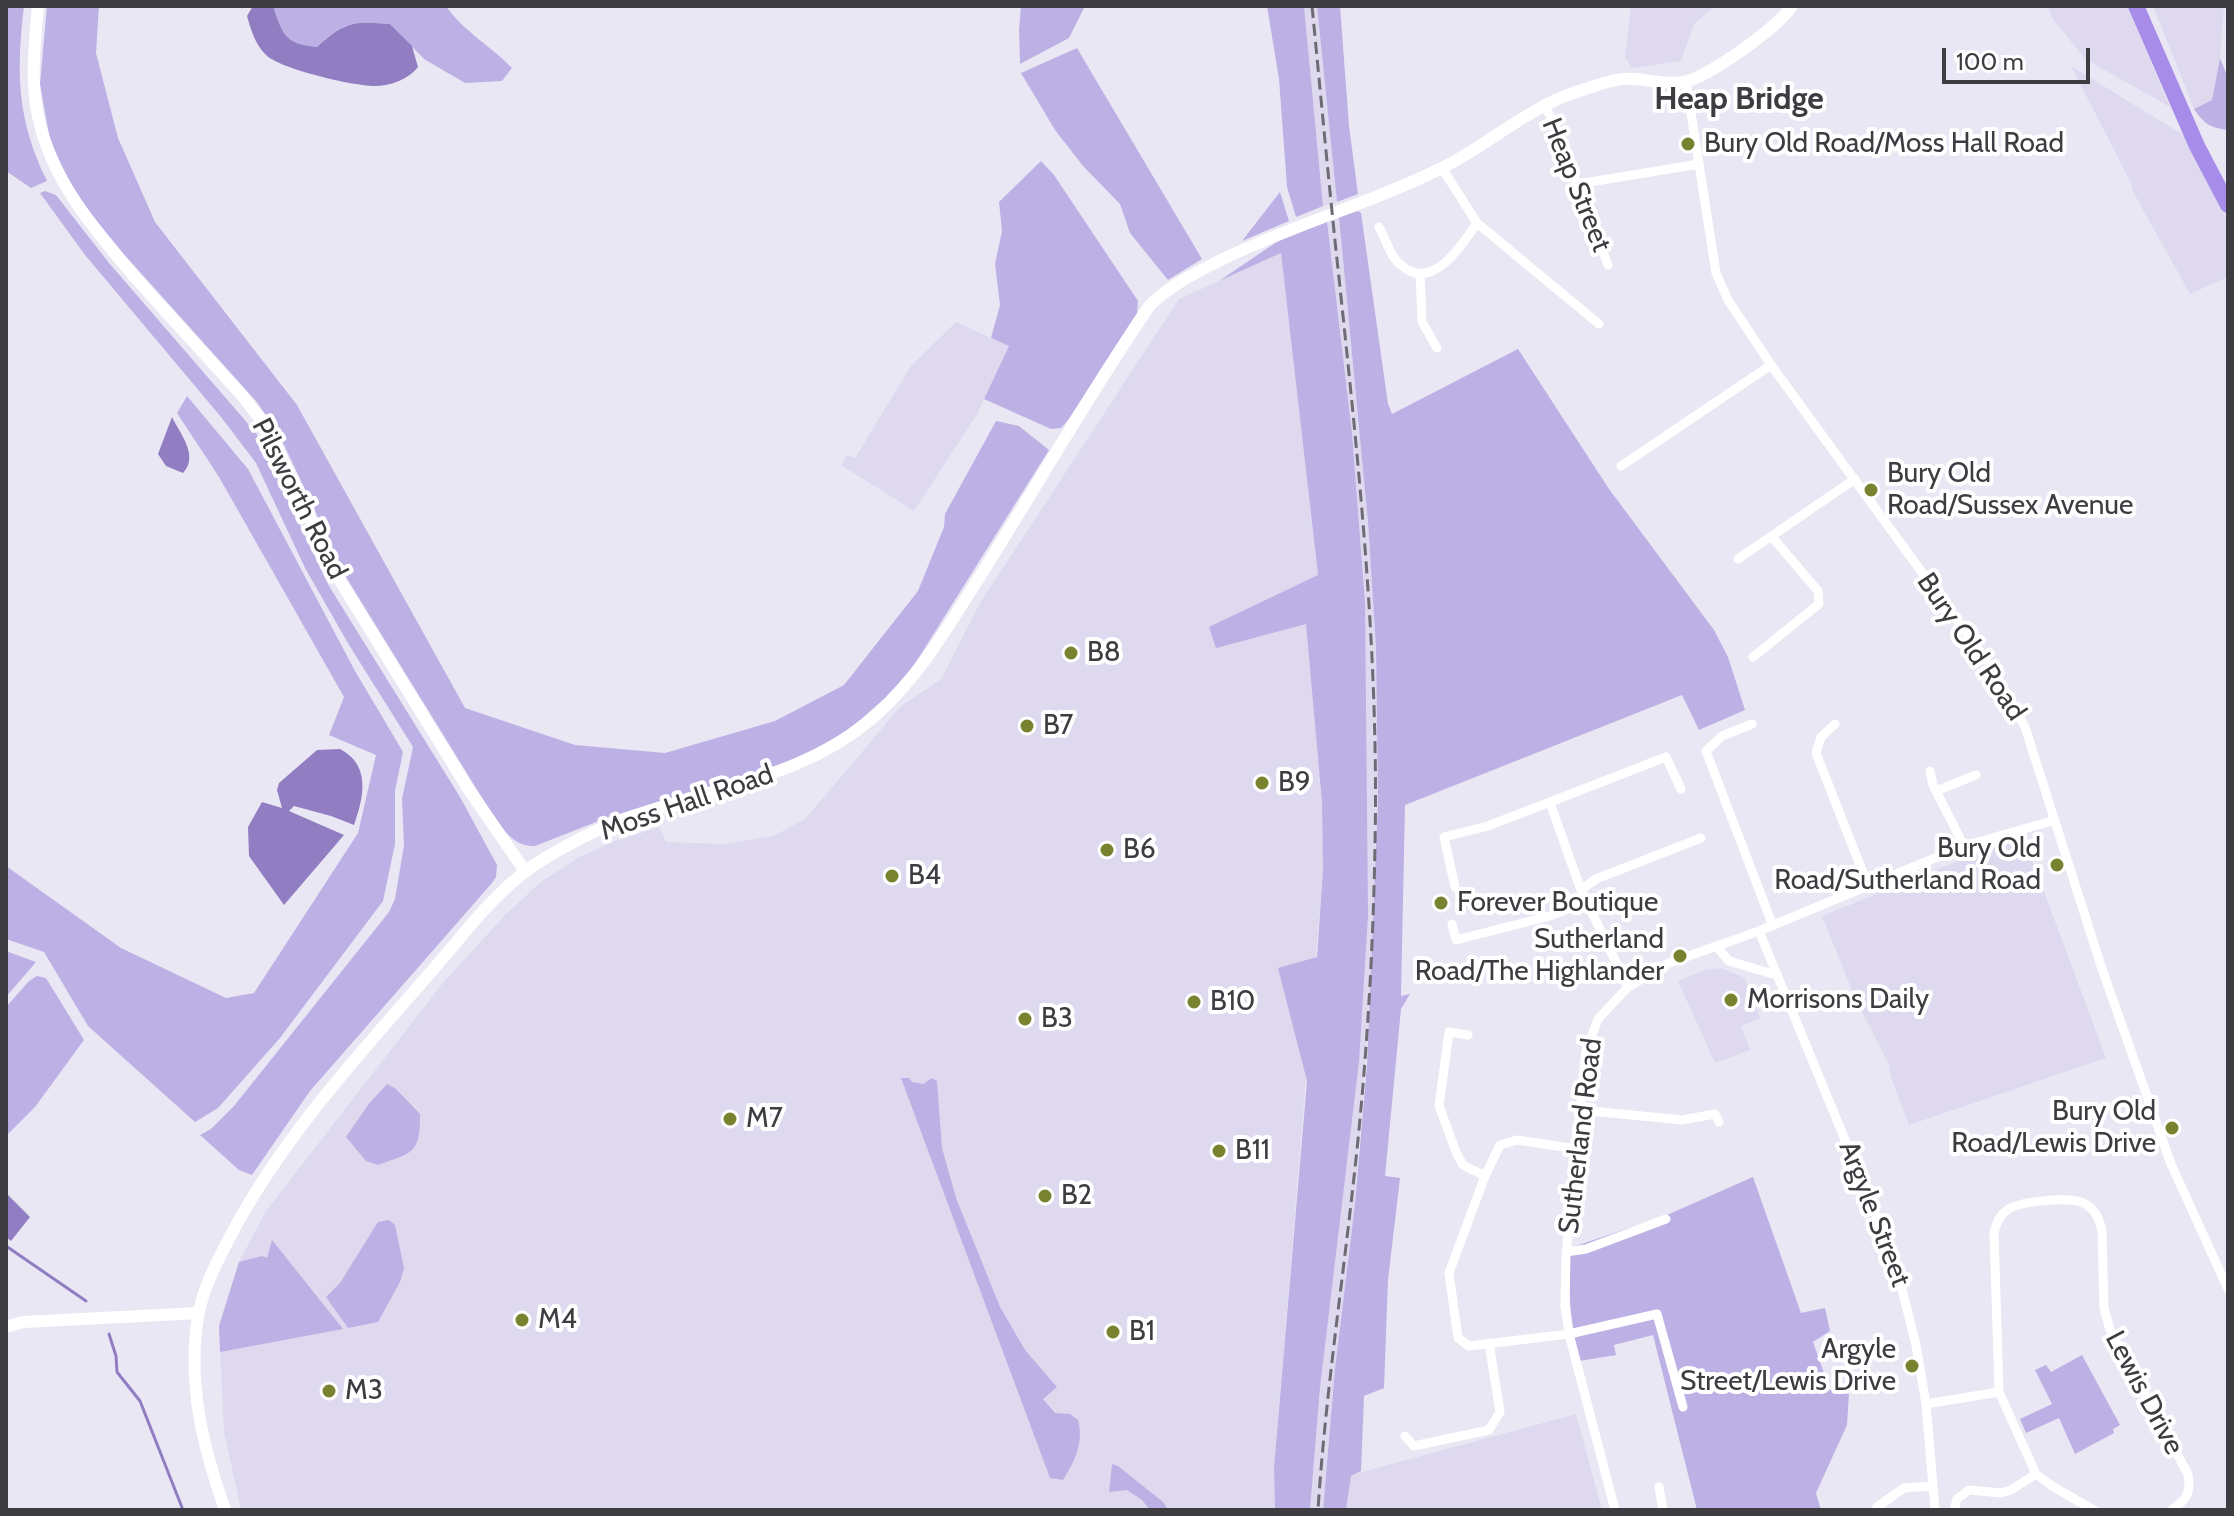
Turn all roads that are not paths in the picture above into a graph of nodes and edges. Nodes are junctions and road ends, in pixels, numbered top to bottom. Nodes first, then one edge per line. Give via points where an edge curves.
1 (38, 6) edge
2 (1792, 6) edge
3 (2136, 6) edge
4 (1686, 81) junction
5 (1543, 104) junction
6 (1699, 164) junction
7 (1442, 168) junction
8 (1578, 184) junction
9 (2228, 205) edge
10 (1477, 223) junction
11 (1379, 227) dead end
12 (1608, 265) dead end
13 (1420, 274) junction
14 (1599, 324) dead end
15 (1437, 348) dead end
16 (1771, 365) junction
17 (1621, 466) dead end
18 (1855, 479) junction
19 (1772, 537) junction
20 (1738, 559) dead end
21 (1753, 657) dead end
22 (1752, 724) dead end
23 (1835, 724) dead end
24 (1819, 762) junction
25 (1806, 766) dead end
26 (1930, 771) dead end
27 (1976, 775) dead end
28 (1681, 789) dead end
29 (1936, 791) junction
30 (1550, 803) junction
31 (2055, 820) junction
32 (1701, 838) dead end
33 (1964, 846) junction
34 (525, 871) junction
35 (1455, 887) dead end
36 (1869, 888) junction
37 (1581, 890) junction
38 (1586, 901) junction
39 (1452, 924) dead end
40 (1773, 926) junction
41 (1759, 931) junction
42 (1717, 947) junction
43 (1776, 975) junction
44 (1628, 987) junction
45 (1468, 1035) dead end
46 (1581, 1110) junction
47 (1719, 1122) dead end
48 (1577, 1149) junction
49 (1485, 1176) junction
50 (2105, 1207) dead end
51 (2096, 1213) junction
52 (1666, 1219) dead end
53 (1566, 1252) junction
54 (2228, 1289) edge
55 (199, 1313) junction
56 (6, 1327) edge
57 (1569, 1334) junction
58 (1489, 1343) junction
59 (1999, 1392) junction
60 (1926, 1404) junction
61 (1683, 1407) dead end
62 (1405, 1436) dead end
63 (2036, 1474) junction
64 (1933, 1486) junction
65 (1659, 1487) dead end
66 (225, 1510) edge
67 (1615, 1510) edge
68 (1663, 1510) edge
69 (1876, 1510) edge
70 (1935, 1510) edge
71 (1954, 1510) edge
72 (2094, 1510) edge
73 (2172, 1510) edge

1 - 34 street, Pilsworth Road via 37,113 61,180 110,248 265,425 339,579
2 - 4 street via 1767,32
3 - 9 highway
4 - 5 street, Moss Hall Road via 1624,79
4 - 6 street, Bury Old Road
5 - 7 street, Moss Hall Road
5 - 8 street, Heap Street
6 - 8 street
6 - 16 street, Bury Old Road via 1716,273
7 - 10 street
7 - 34 street, Moss Hall Road via 1300,224 1181,280 1150,305 925,663 876,715 791,768 620,820
8 - 12 street, Heap Street
10 - 13 street via 1450,259
10 - 14 street
11 - 13 street via 1400,265
13 - 15 street via 1422,322
16 - 17 street
16 - 18 street, Bury Old Road
18 - 19 street
18 - 31 street, Bury Old Road via 2013,703
19 - 20 street
19 - 21 street via 1818,591 1819,604
22 - 40 street via 1722,736 1706,751
23 - 24 street via 1821,737
24 - 25 street
24 - 36 street
26 - 29 street
27 - 29 street
28 - 30 street via 1666,757
29 - 33 street
30 - 35 street via 1444,837
30 - 37 street
31 - 33 street, Sutherland Road
31 - 54 street, Bury Old Road via 2171,1164
32 - 37 street via 1596,879
33 - 36 street, Sutherland Road
34 - 55 street, Moss Hall Road via 321,1101 254,1192 217,1262
36 - 40 street, Sutherland Road
37 - 38 street
38 - 39 street via 1550,916 1456,940
38 - 44 street
40 - 41 street, Sutherland Road
41 - 42 street, Sutherland Road
41 - 43 street, Argyle Street
42 - 43 street via 1729,961
42 - 44 street, Sutherland Road via 1669,963
43 - 60 street, Argyle Street via 1895,1261
44 - 46 street, Sutherland Road via 1598,1019 1586,1051
45 - 49 street via 1449,1032 1439,1106 1463,1165
46 - 47 street via 1682,1120 1715,1114
46 - 48 street, Sutherland Road
48 - 49 street via 1517,1140 1500,1145
48 - 53 street, Sutherland Road
49 - 58 street via 1449,1273 1458,1338 1469,1346
50 - 51 street
51 - 59 street via 2078,1201 2038,1202 2019,1203 2000,1216 1994,1233
51 - 73 street, Lewis Drive via 2110,1330 2188,1474 2188,1497
52 - 53 street
53 - 57 street, Sutherland Road
55 - 56 street
55 - 66 street via 196,1401
57 - 58 street
57 - 61 street via 1657,1314
57 - 67 street, Sutherland Road
58 - 62 street via 1500,1412 1489,1430 1414,1446
59 - 60 street
59 - 63 street
60 - 64 street, Argyle Street
63 - 71 street via 2001,1493 1969,1490 1957,1499
63 - 72 street
64 - 69 street via 1904,1488
64 - 70 street, Argyle Street
65 - 68 street

